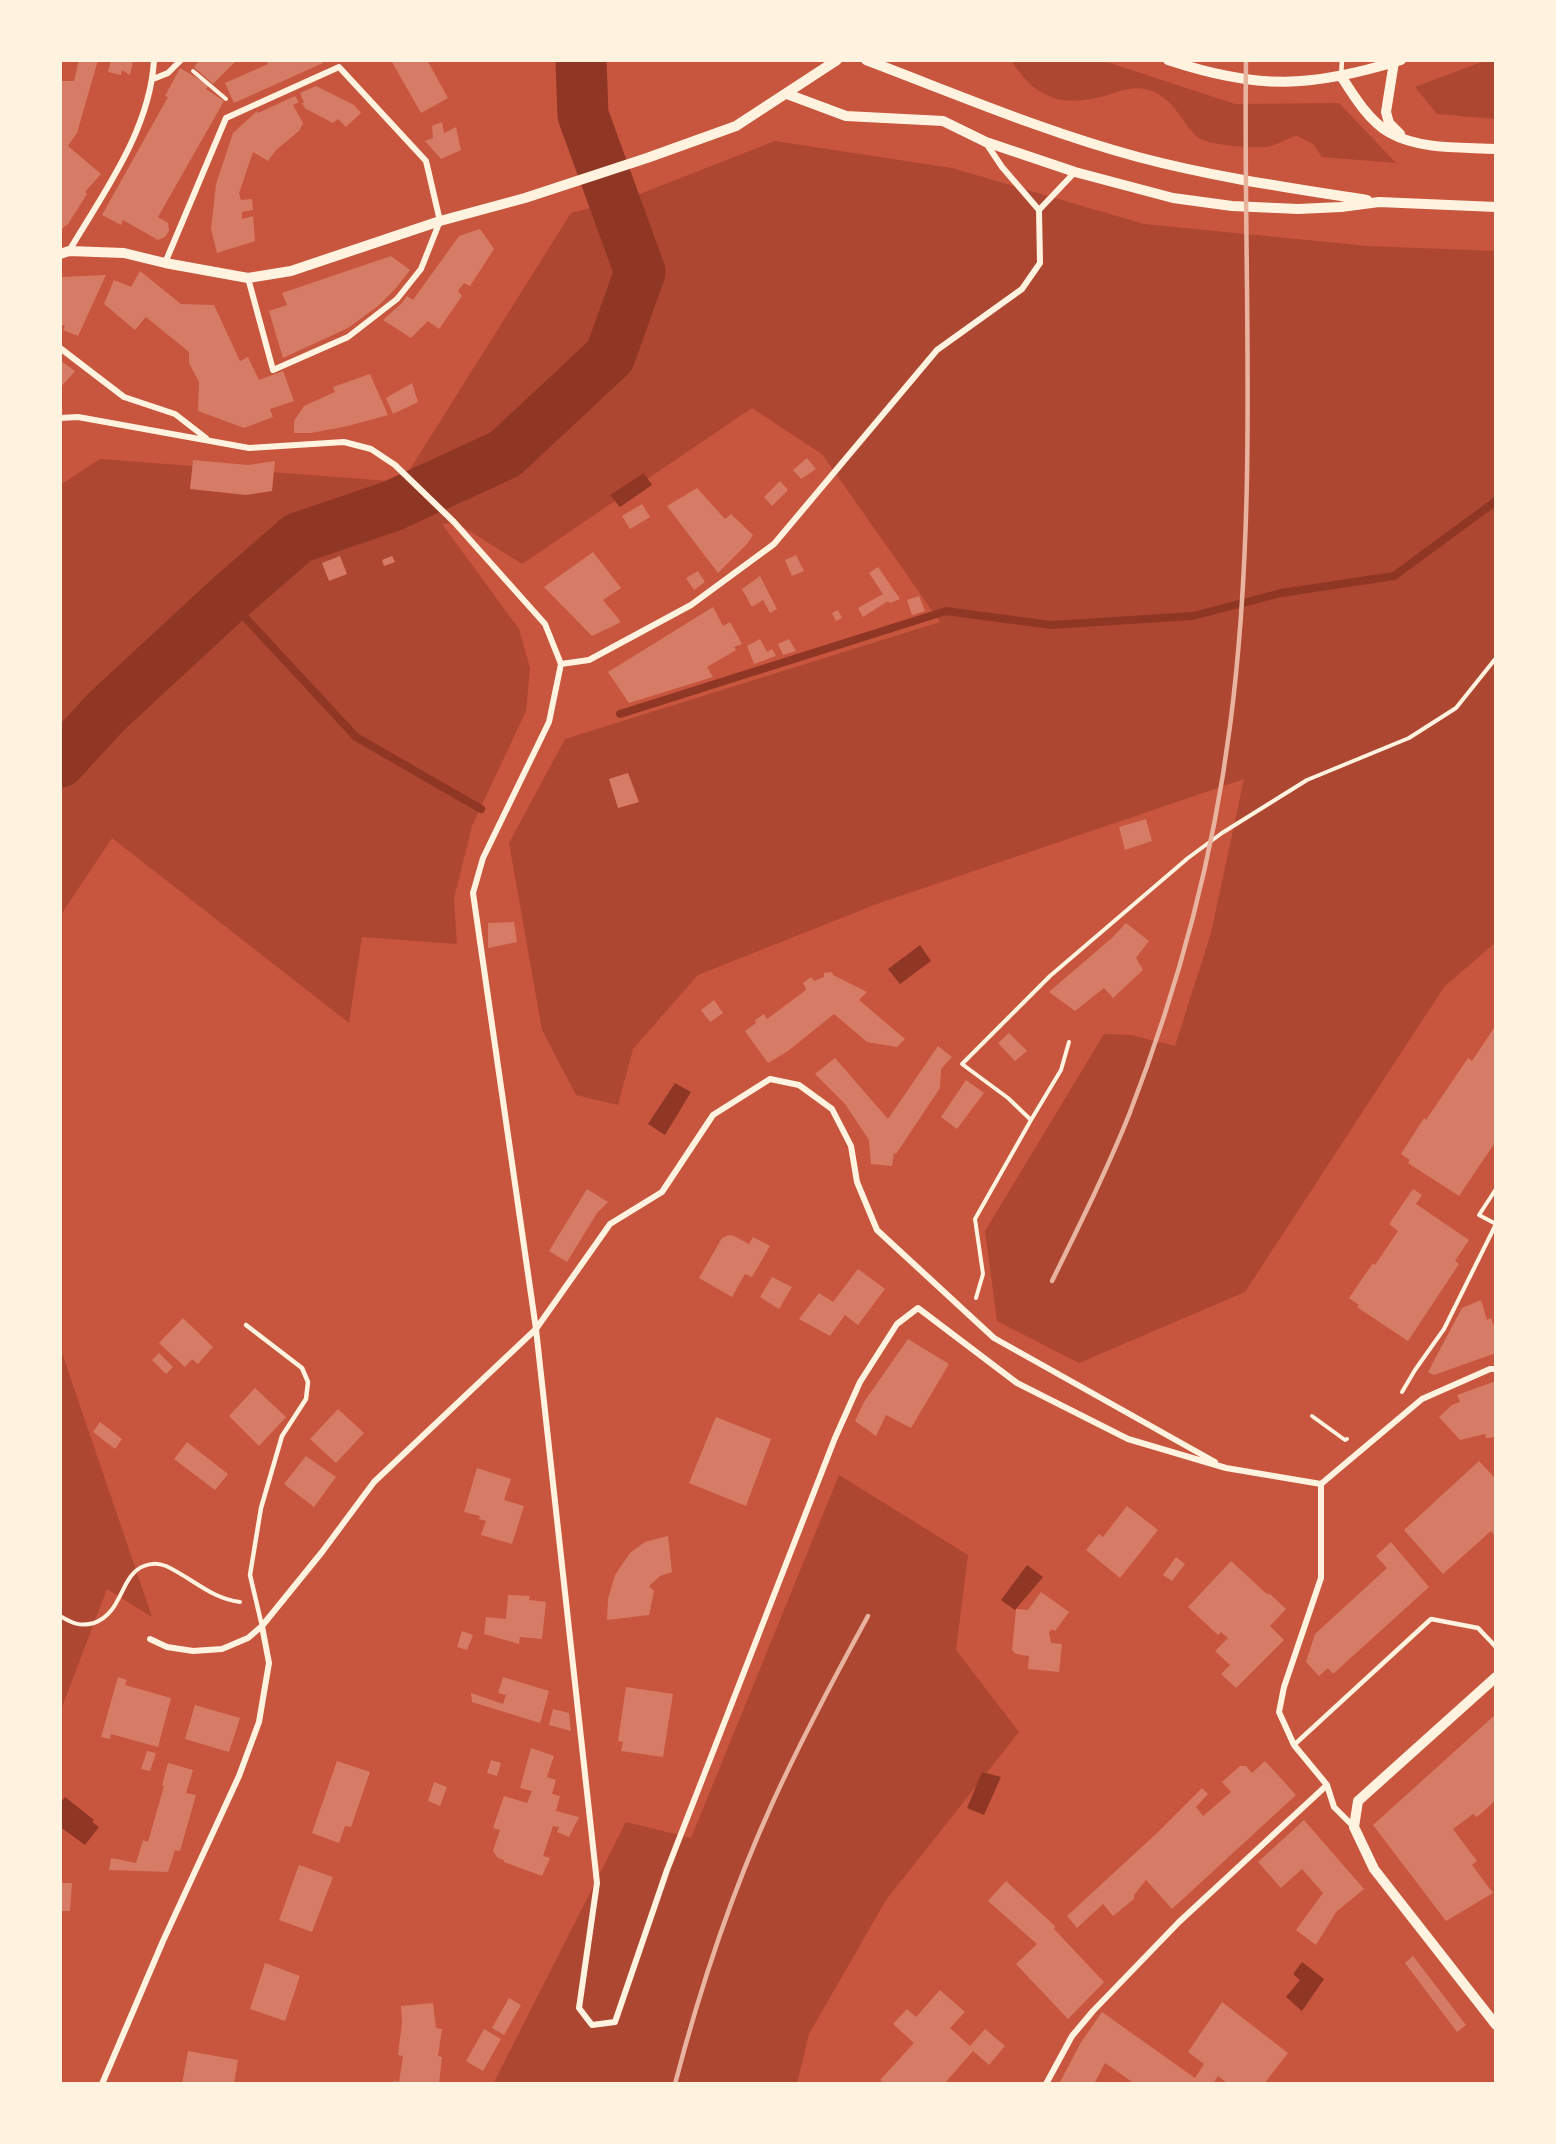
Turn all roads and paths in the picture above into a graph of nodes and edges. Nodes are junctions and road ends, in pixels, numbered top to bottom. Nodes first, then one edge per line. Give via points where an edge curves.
1 (154, 60) edge
2 (181, 60) edge
3 (837, 60) edge
4 (866, 60) edge
5 (1168, 60) edge
6 (1342, 60) edge
7 (1397, 61) edge
8 (1341, 76) junction
9 (153, 79) junction
10 (787, 94) junction
11 (1407, 140) junction
12 (986, 142) junction
13 (1496, 149) edge
14 (1075, 172) junction
15 (1379, 202) junction
16 (1496, 207) edge
17 (1039, 210) junction
18 (440, 221) junction
19 (65, 252) edge
20 (165, 262) junction
21 (248, 278) junction
22 (60, 348) edge
23 (60, 418) edge
24 (209, 440) junction
25 (1496, 658) edge
26 (561, 664) junction
27 (1069, 1042) dead end
28 (1031, 1120) junction
29 (1496, 1189) edge
30 (970, 1316) junction
31 (246, 1325) dead end
32 (536, 1329) junction
33 (1496, 1369) edge
34 (1398, 1399) dead end
35 (1311, 1416) dead end
36 (1354, 1433) dead end
37 (1226, 1468) junction
38 (1321, 1484) junction
39 (256, 1605) junction
40 (60, 1616) edge
41 (262, 1626) junction
42 (150, 1640) dead end
43 (1496, 1647) edge
44 (1496, 1677) edge
45 (1294, 1745) junction
46 (1327, 1785) junction
47 (1354, 1827) junction
48 (1496, 2025) edge
49 (102, 2084) edge
50 (1047, 2084) edge

1 - 9 street
2 - 9 street via 168,74
3 - 10 street
4 - 15 street via 1136,157 1208,174
5 - 8 street via 1214,75 1268,82 1310,82
6 - 8 lane
7 - 8 street
7 - 11 street via 1386,112 1389,123
8 - 11 street via 1373,118 1388,132
9 - 19 street via 123,158
10 - 12 street via 846,116 943,121
10 - 18 street via 736,126 525,198
11 - 13 street via 1424,145
12 - 14 street
12 - 17 street
14 - 15 street via 1173,198 1232,206 1298,209
14 - 17 street
15 - 16 street
17 - 26 street via 1040,263 1022,288 938,350 774,544 691,605 589,660
18 - 20 street via 426,161 339,67 226,118
18 - 21 street via 291,271
18 - 21 street via 421,269 397,299 348,337 273,370
19 - 20 street via 124,253
20 - 21 street
22 - 24 street via 124,397 175,414
23 - 24 street via 78,417
24 - 26 street via 249,448 344,441 372,449 395,465 454,522 545,624
25 - 28 path via 1456,708 1409,738 1307,780 1188,858 1050,976 974,1050 962,1064
26 - 32 street via 549,722 483,858 473,893
27 - 28 path via 1061,1070
28 - 30 path via 975,1219 984,1274
29 - 34 path via 1479,1215 1496,1224 1444,1329
30 - 32 street via 877,1230 857,1182 852,1146 832,1109 798,1085 770,1079 714,1115 662,1192 610,1224
30 - 37 street via 994,1338
31 - 39 lane via 302,1368 308,1382 306,1399 282,1436 261,1508 249,1575
32 - 37 street via 597,1883 579,2008 592,2025 615,2022 668,1870 835,1438 860,1382 897,1324 918,1308 1017,1383 1128,1439
32 - 41 street via 374,1482
33 - 38 street via 1422,1399
35 - 36 path via 1345,1440
37 - 38 street
38 - 45 street via 1321,1578 1279,1712
39 - 40 path via 212,1593 166,1566 152,1563 130,1578 107,1617 75,1625
39 - 41 lane
41 - 42 street via 248,1638 222,1650 193,1651
41 - 49 street via 269,1663 259,1722 239,1776
43 - 45 lane via 1478,1628 1431,1619
44 - 47 street via 1358,1802
45 - 46 street
46 - 47 street via 1334,1807
46 - 50 street via 1179,1922 1093,2012 1072,2036
47 - 48 street via 1374,1869

